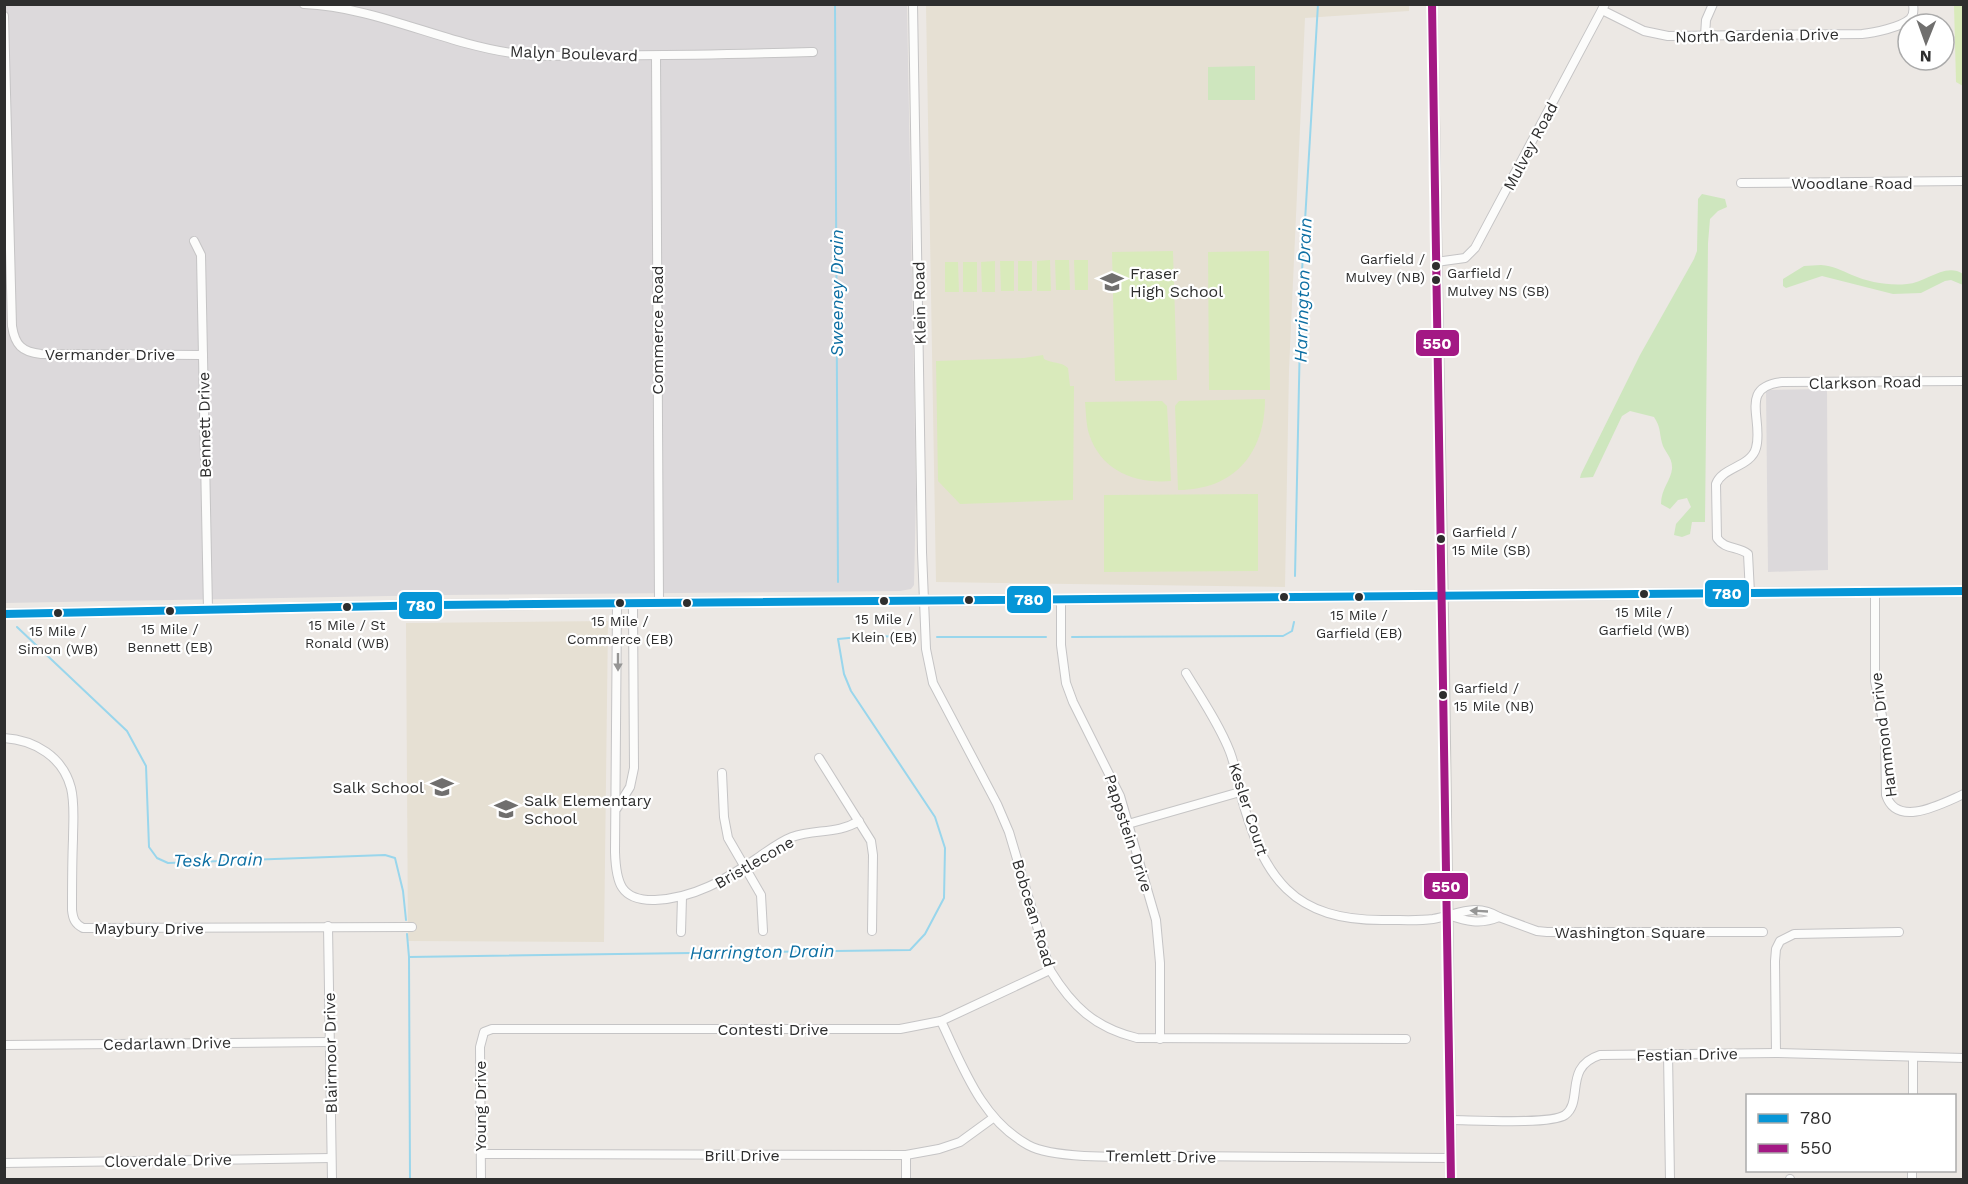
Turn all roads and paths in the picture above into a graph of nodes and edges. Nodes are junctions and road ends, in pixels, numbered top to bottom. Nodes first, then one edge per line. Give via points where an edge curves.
1 (304, 4) edge
2 (913, 4) edge
3 (1432, 4) edge
4 (1713, 4) edge
5 (1913, 4) edge
6 (1604, 7) edge
7 (4, 16) edge
8 (1705, 36) junction
9 (813, 52) dead end
10 (656, 56) junction
11 (1964, 182) edge
12 (1741, 183) dead end
13 (194, 241) dead end
14 (1436, 262) junction
15 (203, 355) junction
16 (1964, 381) edge
17 (1964, 591) edge
18 (1875, 592) junction
19 (1750, 593) junction
20 (1442, 597) junction
21 (1061, 600) junction
22 (925, 601) junction
23 (617, 603) junction
24 (633, 603) junction
25 (659, 603) junction
26 (208, 610) junction
27 (4, 614) edge
28 (1186, 673) dead end
29 (4, 738) edge
30 (819, 758) dead end
31 (722, 773) dead end
32 (1240, 792) junction
33 (1964, 794) edge
34 (615, 811) junction
35 (859, 821) junction
36 (1128, 824) junction
37 (745, 866) junction
38 (682, 897) junction
39 (1448, 915) junction
40 (328, 926) junction
41 (412, 927) dead end
42 (763, 931) dead end
43 (872, 931) dead end
44 (681, 932) dead end
45 (1763, 932) dead end
46 (1899, 932) dead end
47 (1050, 970) junction
48 (941, 1021) junction
49 (484, 1032) joint
50 (1160, 1039) junction
51 (1406, 1039) dead end
52 (330, 1042) junction
53 (4, 1045) edge
54 (1668, 1053) junction
55 (1776, 1053) junction
56 (1913, 1058) junction
57 (1964, 1058) edge
58 (1913, 1094) edge
59 (993, 1118) junction
60 (1450, 1120) junction
61 (481, 1154) junction
62 (906, 1155) junction
63 (331, 1158) junction
64 (1450, 1158) junction
65 (4, 1163) edge
66 (332, 1179) edge
67 (481, 1179) edge
68 (906, 1179) edge
69 (1451, 1179) edge
70 (1670, 1179) edge

1 - 10 street, Malyn Boulevard via 352,10 513,54
2 - 22 street, Klein Road
3 - 14 main road
4 - 8 street
5 - 8 street, North Gardenia Drive via 1913,15 1904,23 1872,33
6 - 8 street, North Gardenia Drive via 1644,31 1678,37
6 - 14 street, Mulvey Road via 1475,248 1462,259
7 - 15 street, Vermander Drive via 12,326 18,347 41,354
9 - 10 street, Malyn Boulevard
10 - 25 street, Commerce Road
11 - 12 street, Woodlane Road
13 - 15 street, Bennett Drive via 201,255
14 - 20 main road
15 - 26 street, Bennett Drive
16 - 19 street, Clarkson Road via 1782,382 1760,390 1755,452 1716,484 1717,538 1723,545 1748,554
17 - 18 main road
18 - 19 main road
18 - 33 street, Hammond Drive via 1875,681 1885,731 1886,795 1891,806 1908,812 1926,811
19 - 20 main road
20 - 21 main road
20 - 39 main road
21 - 22 main road
21 - 36 street, Pappstein Drive via 1060,645 1066,683 1112,777
22 - 25 main road
22 - 47 street, Bobcean Road via 926,649 933,683 998,804
23 - 24 main road
23 - 26 main road
23 -> 34 street, Bristlecone
24 - 25 main road
24 - 34 street via 633,774
26 - 27 main road
28 - 32 street, Kesler Court via 1224,737
29 - 40 street, Maybury Drive via 32,744 51,755 60,764 71,788 72,910 78,926
30 - 35 street
31 - 37 street via 725,828
32 - 36 street
32 - 39 street, Kesler Court via 1270,869 1305,905 1324,913 1373,920
34 - 38 street, Bristlecone via 616,873 624,891 648,900
35 - 37 street, Bristlecone via 840,830 792,837
35 - 43 street via 873,855
36 - 50 street, Pappstein Drive via 1159,936
37 - 38 street, Bristlecone via 706,889
37 - 42 street via 761,895
38 - 44 street
39 - 45 street, Washington Square via 1486,923 1498,917 1547,932
39 - 60 main road
40 - 41 street, Maybury Drive
40 - 52 street, Blairmoor Drive
46 - 55 street via 1794,934 1780,941 1775,961
47 - 48 street, Contesti Drive
47 - 50 street, Bobcean Road via 1070,1000 1103,1026 1137,1038
48 - 49 street, Contesti Drive via 881,1030 501,1028
48 - 59 street, Tremlett Drive via 970,1082
49 - 61 street, Young Drive via 480,1047
50 - 51 street, Bobcean Road
52 - 53 street, Cedarlawn Drive
52 - 63 street, Blairmoor Drive
54 - 55 street, Festian Drive
54 - 60 street, Festian Drive via 1592,1058 1577,1076 1568,1113 1558,1118
54 - 70 street
55 - 56 street, Festian Drive
56 - 57 street, Festian Drive
56 - 58 street
59 - 62 street, Brill Drive via 960,1142
59 - 64 street, Tremlett Drive via 1029,1146 1058,1154
60 - 64 main road
61 - 62 street, Brill Drive
61 - 67 street, Young Drive
62 - 68 street
63 - 65 street, Cloverdale Drive
63 - 66 street, Blairmoor Drive
64 - 69 main road

